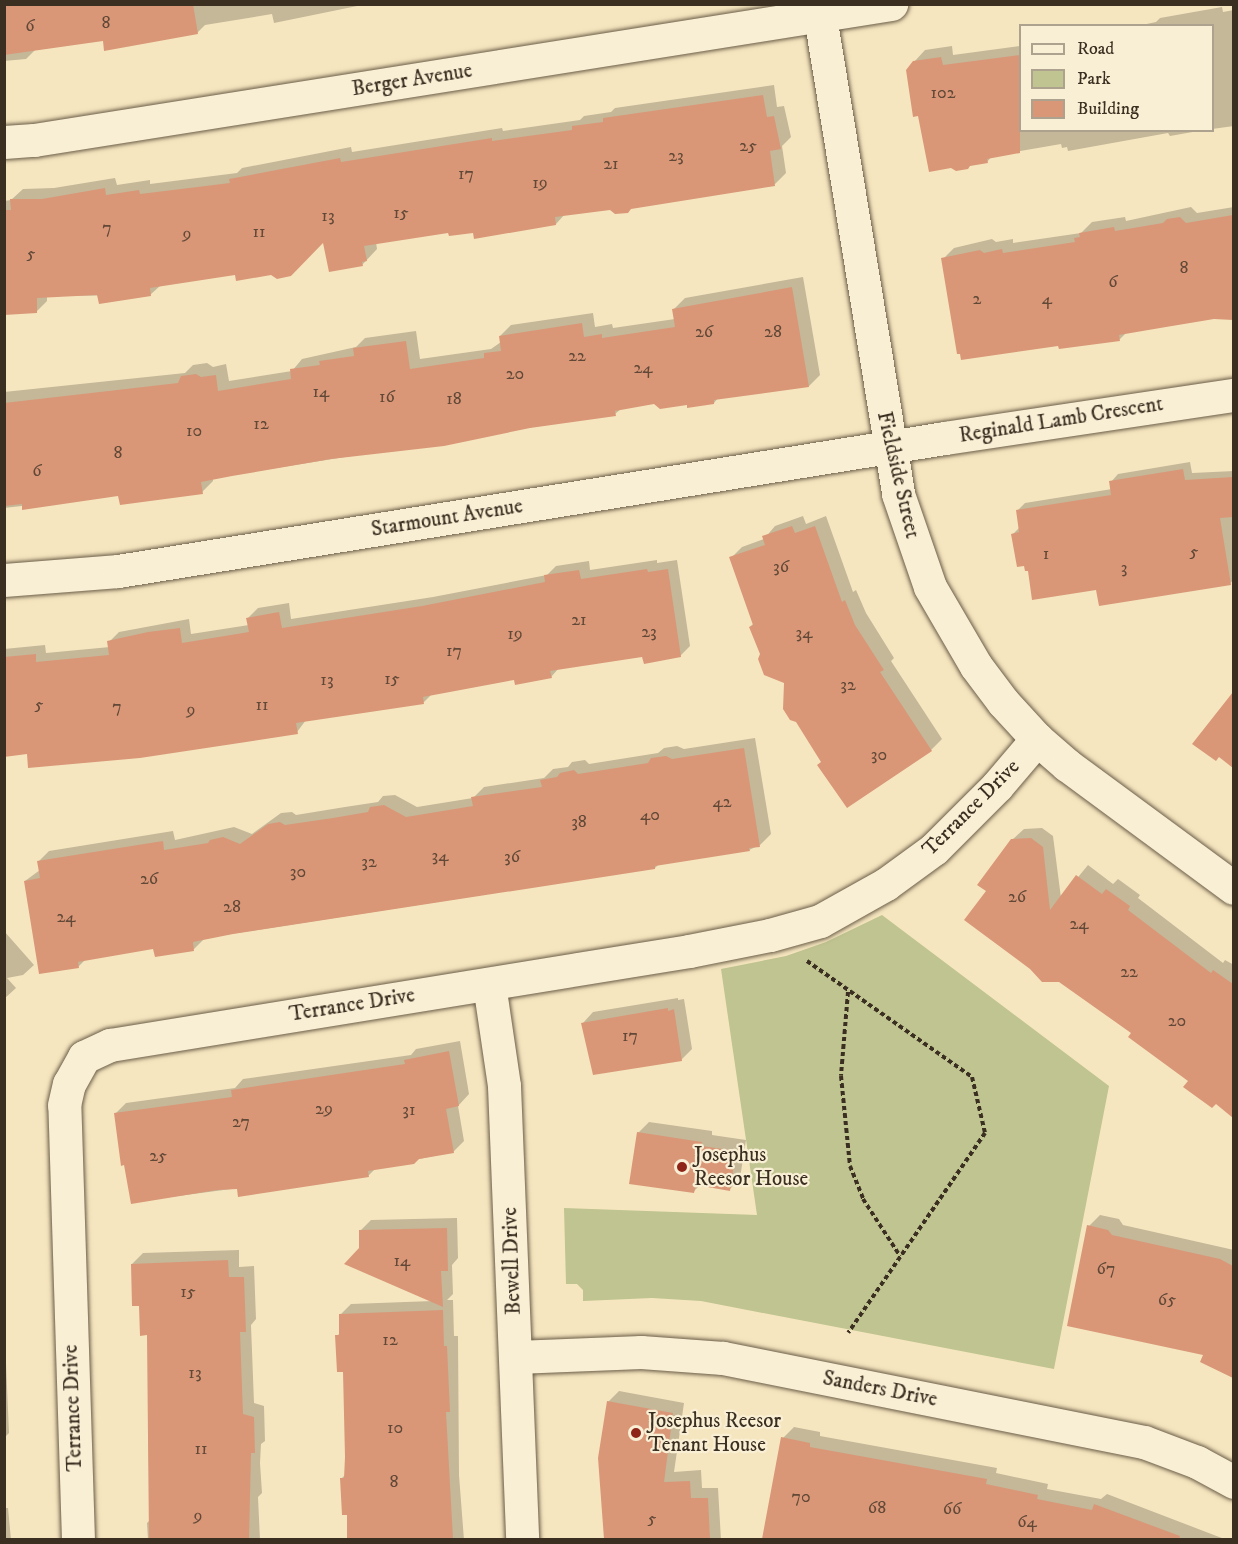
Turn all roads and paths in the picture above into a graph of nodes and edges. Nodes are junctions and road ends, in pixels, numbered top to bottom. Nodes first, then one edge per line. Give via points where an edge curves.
1 (891, 4) edge
2 (819, 10) edge
3 (4, 142) edge
4 (1233, 395) edge
5 (889, 447) junction
6 (4, 580) edge
7 (1037, 739) junction
8 (1233, 888) edge
9 (802, 957) dead end
10 (489, 984) junction
11 (848, 992) junction
12 (900, 1256) junction
13 (848, 1333) dead end
14 (516, 1357) junction
15 (1233, 1482) edge
16 (78, 1539) edge
17 (522, 1539) edge

1 - 2 street
2 - 3 street, Berger Avenue
2 - 5 street, Fieldside Street
4 - 5 street, Reginald Lamb Crescent
5 - 6 street, Starmount Avenue via 117,571
5 - 7 street, Fieldside Street via 908,529 930,587 976,666
7 - 8 street, Fieldside Street
7 - 10 street, Terrance Drive via 934,849 886,884 820,921 770,936
9 - 11 path
10 - 14 street, Bewell Drive via 504,1086
10 - 16 street, Terrance Drive via 110,1045 84,1057 69,1084 64,1105
11 - 12 path via 841,1076 850,1166 863,1199
11 - 12 path via 972,1077 985,1133
12 - 13 path
14 - 15 street, Sanders Drive via 641,1352 723,1358 1144,1442 1197,1462
14 - 17 street, Bewell Drive

